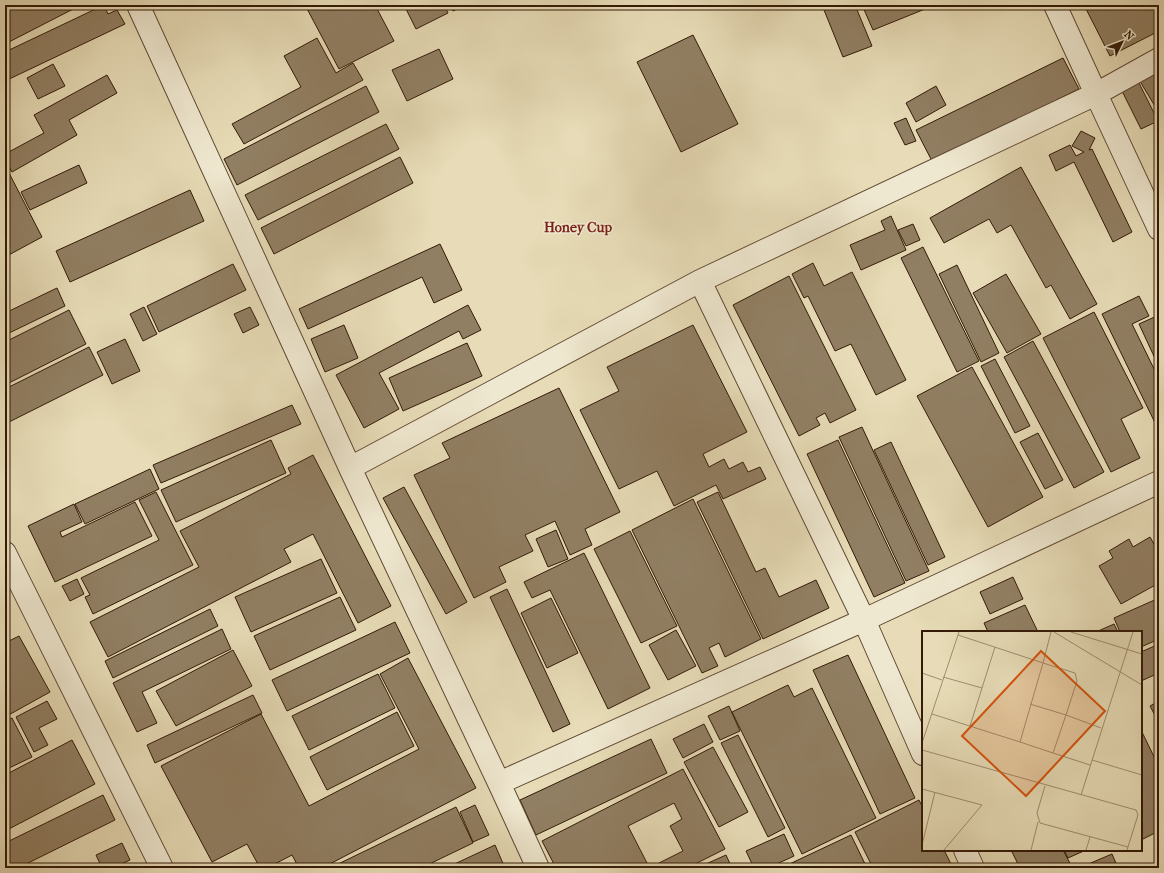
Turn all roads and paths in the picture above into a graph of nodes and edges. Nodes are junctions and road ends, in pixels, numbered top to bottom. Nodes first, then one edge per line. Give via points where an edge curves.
1 (138, 5) edge
2 (1055, 5) edge
3 (1159, 59) edge
4 (1096, 94) junction
5 (1159, 229) edge
6 (700, 281) junction
7 (350, 468) junction
8 (1159, 482) edge
9 (5, 553) edge
10 (864, 620) junction
11 (922, 752) edge
12 (499, 783) junction
13 (966, 851) edge
14 (162, 868) edge
15 (538, 868) edge
16 (973, 868) edge

1 - 7 street
2 - 4 street
3 - 4 street
4 - 5 street
4 - 6 street
6 - 7 street
6 - 10 street
7 - 12 street
8 - 10 street
9 - 14 street
10 - 11 street
10 - 12 street
12 - 15 street
13 - 16 street

